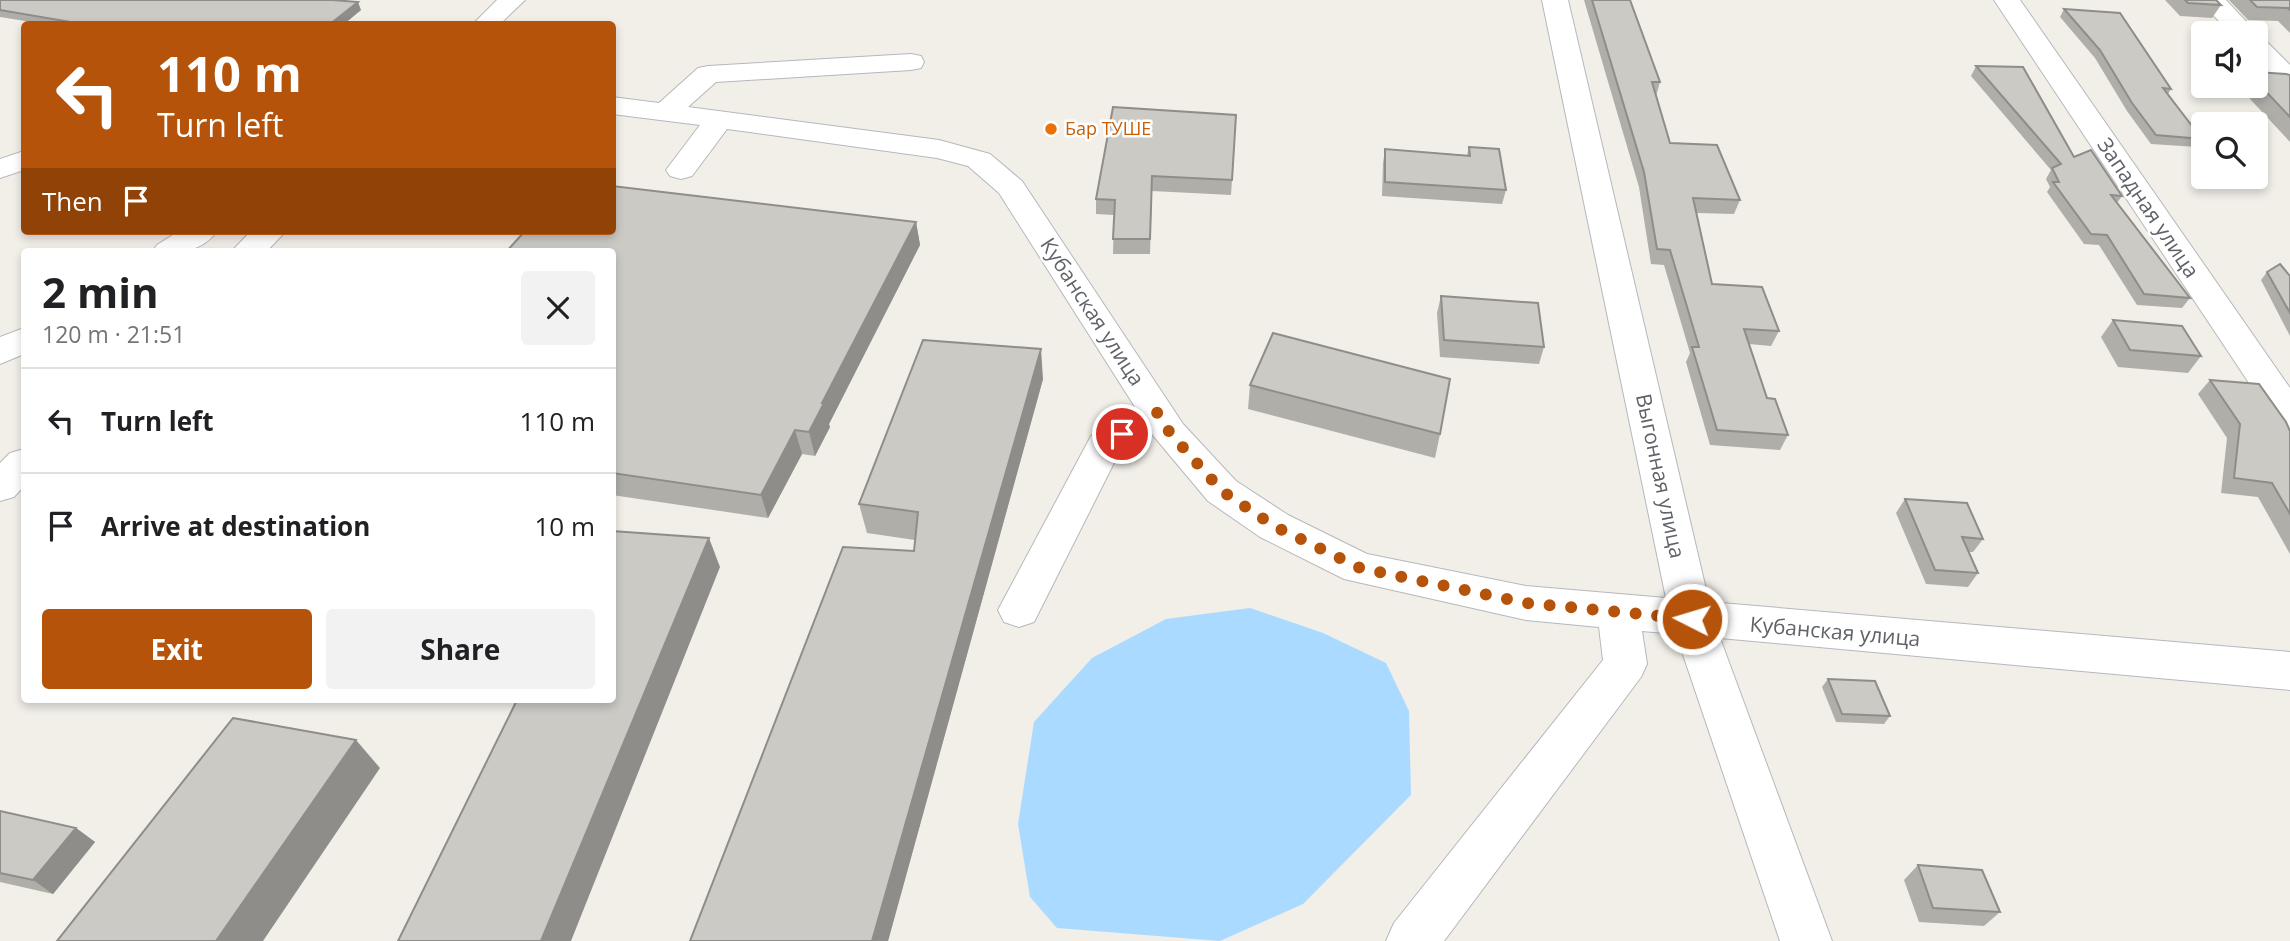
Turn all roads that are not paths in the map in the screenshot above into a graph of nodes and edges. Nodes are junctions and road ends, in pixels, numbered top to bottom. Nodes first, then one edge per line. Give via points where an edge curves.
1 (512, 0) edge
2 (1555, 0) edge
3 (2007, 0) edge
4 (2212, 0) edge
5 (489, 21) edge
6 (2232, 21) edge
7 (2268, 58) edge
8 (911, 62) dead end
9 (2290, 81) edge
10 (616, 106) edge
11 (666, 112) junction
12 (720, 119) junction
13 (21, 161) edge
14 (0, 169) edge
15 (681, 170) dead end
16 (195, 235) edge
17 (266, 235) edge
18 (174, 248) edge
19 (251, 248) edge
20 (21, 341) edge
21 (0, 352) edge
22 (1156, 411) junction
23 (2290, 416) edge
24 (1019, 610) dead end
25 (1618, 612) junction
26 (1692, 619) junction
27 (2290, 671) edge
28 (1412, 941) edge
29 (1806, 941) edge

1 - 5 street
2 - 26 street, Выгонная улица
3 - 23 street, Западная улица
4 - 6 street
7 - 9 street
8 - 11 street via 708,74
10 - 11 street, Кубанская улица
11 - 12 street, Кубанская улица
12 - 15 street
12 - 22 street, Кубанская улица via 939,149 979,160 1011,187
13 - 14 street
16 - 18 street
17 - 19 street
20 - 21 street
22 - 24 street via 1104,446
22 - 25 street, Кубанская улица via 1222,491 1274,526 1360,568 1526,603
25 - 26 street, Кубанская улица
25 - 28 street via 1625,663
26 - 27 street, Кубанская улица
26 - 29 street, Выгонная улица

